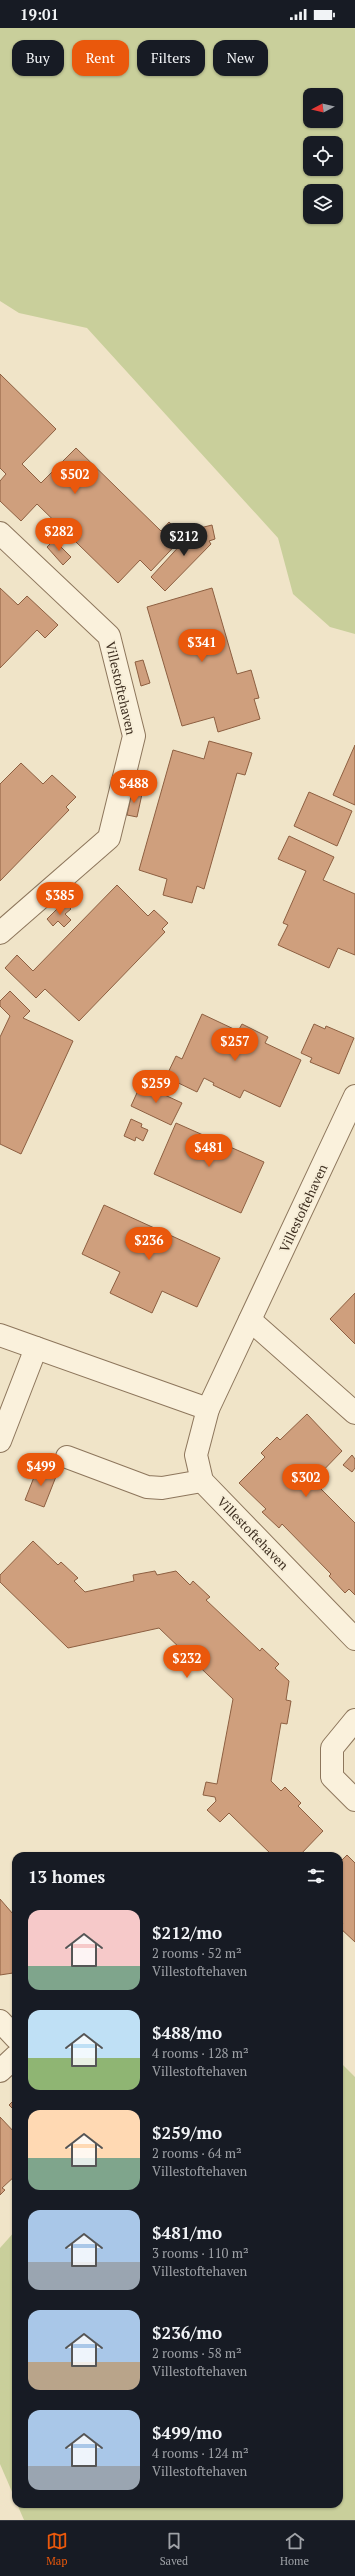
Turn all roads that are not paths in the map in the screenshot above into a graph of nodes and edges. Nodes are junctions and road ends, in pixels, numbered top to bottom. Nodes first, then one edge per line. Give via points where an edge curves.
1 (0, 533) edge
2 (0, 933) edge
3 (355, 1096) edge
4 (250, 1320) junction
5 (0, 1335) edge
6 (36, 1348) junction
7 (208, 1409) junction
8 (355, 1413) edge
9 (0, 1441) edge
10 (67, 1457) dead end
11 (202, 1481) junction
12 (355, 1639) edge
13 (355, 1720) edge
14 (355, 1800) edge
15 (0, 2021) edge
16 (12, 2034) edge
17 (12, 2060) edge
18 (0, 2071) edge

1 - 2 street, Villestoftehaven via 109,636 134,736 109,838
3 - 4 street, Villestoftehaven
4 - 7 street, Villestoftehaven
4 - 8 street
5 - 6 street
6 - 7 street
6 - 9 street
7 - 11 street, Villestoftehaven via 196,1455
10 - 11 street via 147,1486 162,1488
11 - 12 street, Villestoftehaven
13 - 14 street via 332,1748 332,1777
15 - 16 street
17 - 18 street

